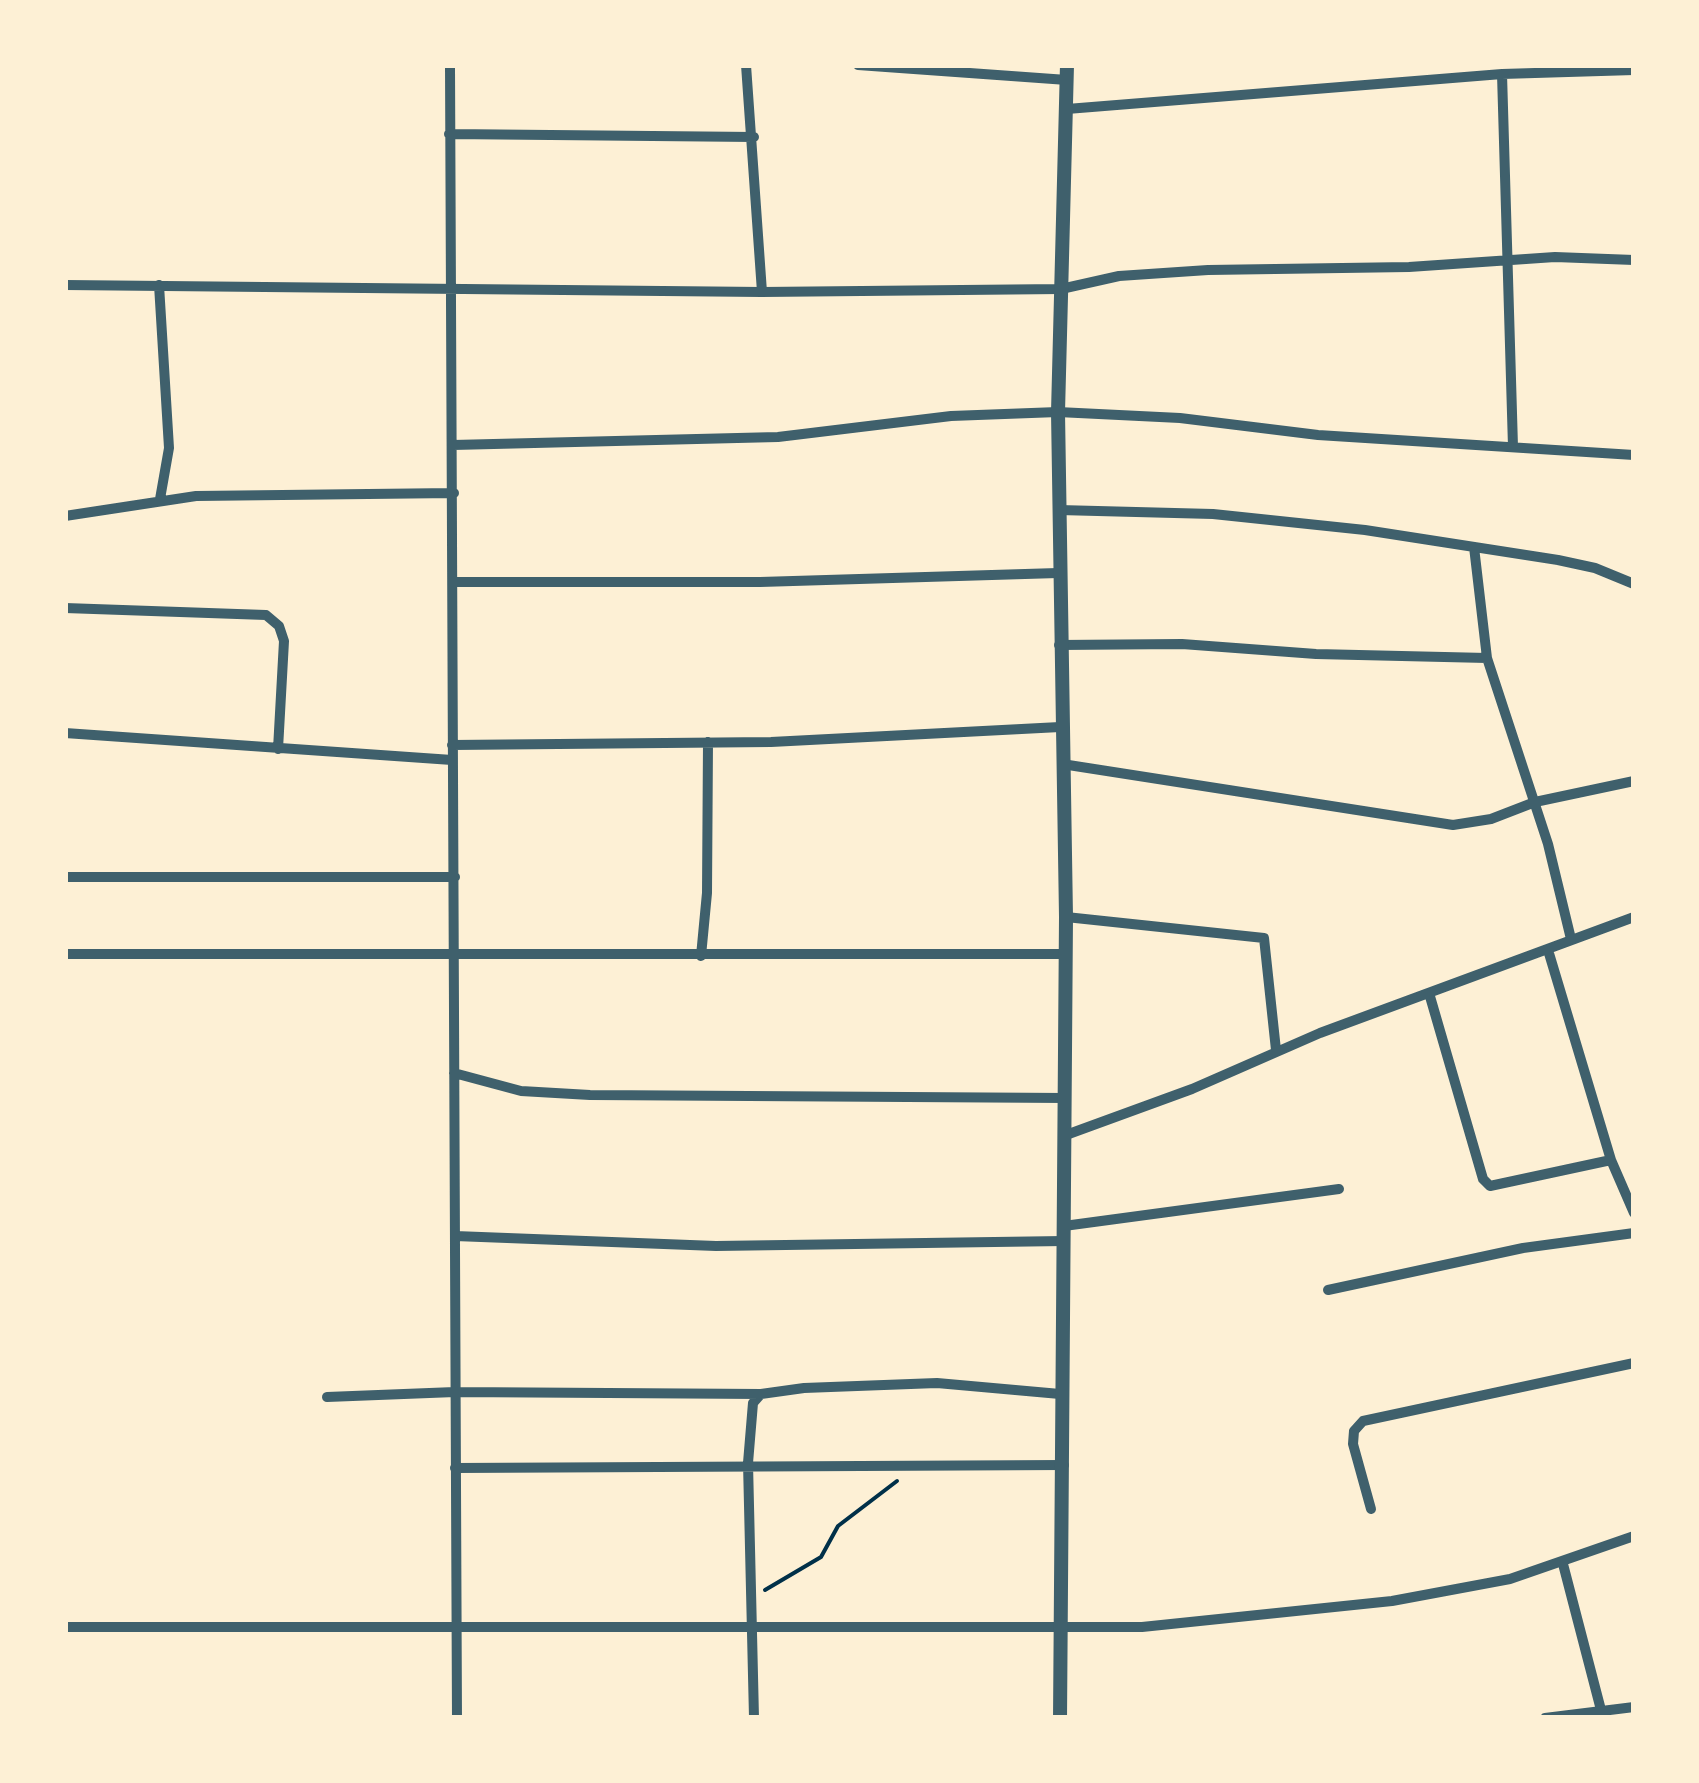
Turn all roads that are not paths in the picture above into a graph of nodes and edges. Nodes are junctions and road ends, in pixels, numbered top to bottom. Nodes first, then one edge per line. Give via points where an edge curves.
1 (450, 65) edge
2 (746, 65) edge
3 (858, 65) edge
4 (1634, 70) edge
5 (1067, 72) edge
6 (1502, 74) junction
7 (1067, 109) junction
8 (449, 134) junction
9 (754, 137) junction
10 (1634, 260) edge
11 (1508, 262) junction
12 (65, 286) edge
13 (159, 286) junction
14 (451, 286) junction
15 (1061, 289) junction
16 (762, 292) junction
17 (1058, 412) junction
18 (453, 445) junction
19 (1513, 447) junction
20 (1634, 455) edge
21 (454, 493) junction
22 (160, 499) junction
23 (1059, 510) junction
24 (65, 516) edge
25 (1474, 547) junction
26 (1058, 573) junction
27 (453, 582) junction
28 (1634, 584) edge
29 (65, 608) edge
30 (1059, 645) junction
31 (1487, 658) junction
32 (1060, 727) junction
33 (65, 733) edge
34 (708, 742) junction
35 (452, 746) junction
36 (278, 748) junction
37 (452, 760) junction
38 (1062, 764) junction
39 (1634, 781) edge
40 (1535, 802) junction
41 (65, 878) edge
42 (455, 878) junction
43 (1066, 917) junction
44 (1634, 917) edge
45 (1572, 939) junction
46 (1548, 950) junction
47 (454, 952) junction
48 (65, 954) edge
49 (1066, 954) junction
50 (701, 956) junction
51 (1430, 993) junction
52 (1276, 1050) junction
53 (454, 1072) junction
54 (1066, 1098) junction
55 (1066, 1135) junction
56 (1611, 1160) junction
57 (1339, 1190) dead end
58 (1634, 1213) edge
59 (1634, 1233) edge
60 (1064, 1234) junction
61 (454, 1236) junction
62 (1328, 1290) dead end
63 (1634, 1363) edge
64 (455, 1392) junction
65 (761, 1394) junction
66 (1060, 1394) junction
67 (328, 1397) dead end
68 (748, 1463) junction
69 (1064, 1465) junction
70 (455, 1468) junction
71 (1371, 1509) dead end
72 (1634, 1536) edge
73 (1563, 1564) junction
74 (456, 1624) junction
75 (750, 1625) junction
76 (65, 1627) edge
77 (1062, 1630) junction
78 (1634, 1707) edge
79 (1600, 1710) junction
80 (457, 1718) edge
81 (754, 1718) edge
82 (1060, 1718) edge
83 (1544, 1718) edge

1 - 8 street
2 - 9 street
3 - 5 street
4 - 6 street
5 - 7 street
6 - 7 street
6 - 11 street
7 - 15 street
8 - 9 street
8 - 14 street
9 - 16 street
10 - 11 street
11 - 15 street via 1152,273
11 - 19 street
12 - 13 street
13 - 14 street
13 - 22 street via 169,448
14 - 16 street
14 - 18 street
15 - 16 street
15 - 17 street
17 - 18 street via 950,416 778,437
17 - 19 street
17 - 23 street
18 - 21 street
19 - 20 street
21 - 22 street
21 - 27 street
22 - 24 street
23 - 25 street via 1267,518
23 - 26 street
25 - 28 street via 1595,568
25 - 31 street
26 - 27 street
26 - 30 street
27 - 35 street
29 - 36 street via 266,615 284,641
30 - 31 street
30 - 32 street
31 - 40 street
32 - 34 street
32 - 38 street
33 - 36 street
34 - 35 street
34 - 50 street
35 - 37 street
36 - 37 street
37 - 42 street
38 - 40 street via 1416,823 1491,819
38 - 43 street
39 - 40 street
40 - 45 street
41 - 42 street
42 - 47 street
43 - 49 street
43 - 52 street via 1264,938
44 - 45 street
45 - 46 street
46 - 51 street
46 - 56 street
47 - 48 street
47 - 50 street
47 - 53 street
49 - 50 street
49 - 54 street
51 - 52 street
51 - 56 street via 1490,1186
52 - 55 street
53 - 54 street via 521,1090 590,1095
53 - 61 street
54 - 55 street
55 - 60 street
56 - 58 street
57 - 60 street
59 - 62 street via 1523,1248
60 - 61 street via 716,1246
60 - 66 street
61 - 64 street
63 - 71 street via 1363,1421 1354,1444
64 - 65 street
64 - 67 street
64 - 70 street
65 - 66 street via 938,1383
65 - 68 street via 753,1403
66 - 69 street
68 - 69 street
68 - 70 street
68 - 75 street
69 - 77 street
70 - 74 street
72 - 73 street
73 - 77 street via 1392,1600
73 - 79 street
74 - 75 street
74 - 76 street
74 - 80 street
75 - 77 street
75 - 81 street
77 - 82 street
78 - 79 street
79 - 83 street

